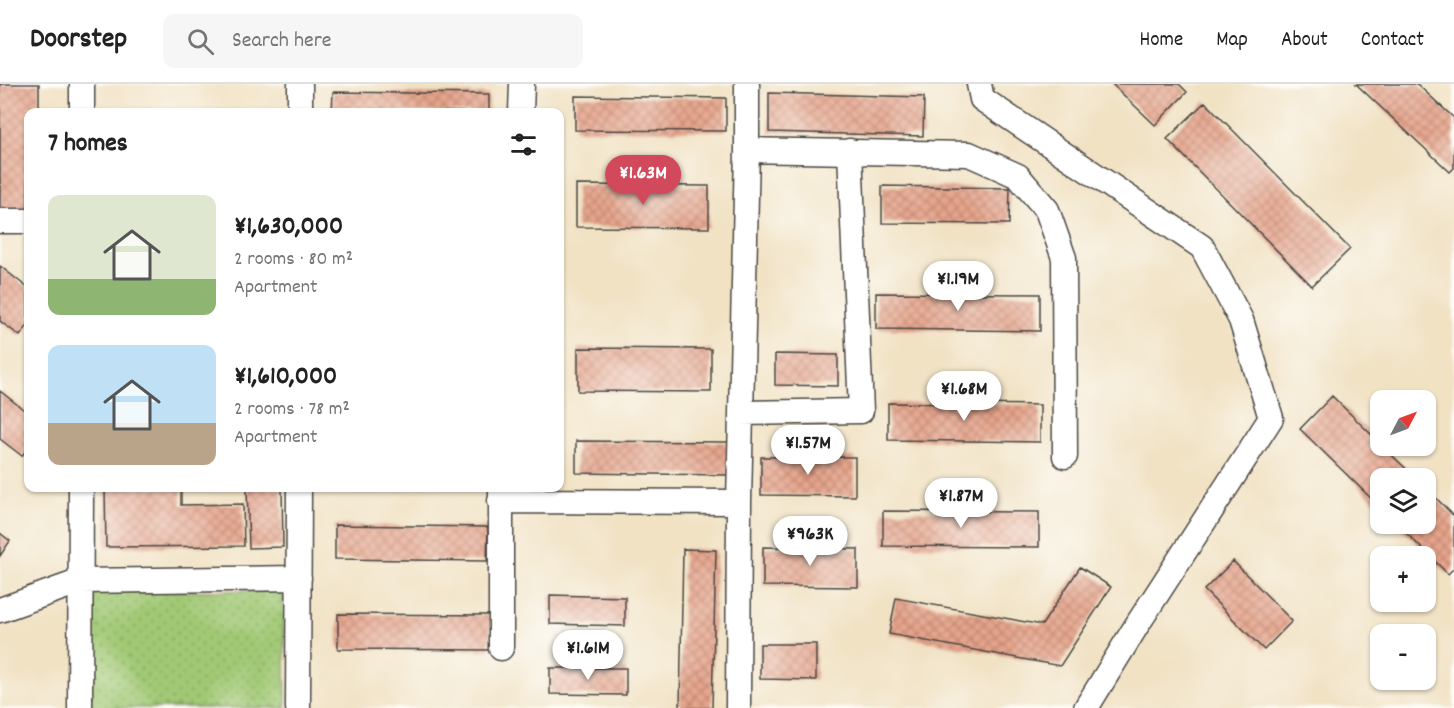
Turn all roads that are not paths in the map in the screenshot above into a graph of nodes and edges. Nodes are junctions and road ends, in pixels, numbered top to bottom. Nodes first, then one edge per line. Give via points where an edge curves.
1 (82, 84) edge
2 (300, 84) edge
3 (522, 84) edge
4 (747, 84) edge
5 (979, 84) edge
6 (82, 108) edge
7 (300, 108) edge
8 (521, 108) edge
9 (747, 150) junction
10 (850, 152) junction
11 (0, 220) edge
12 (24, 221) edge
13 (741, 413) junction
14 (1065, 456) dead end
15 (81, 492) edge
16 (299, 492) edge
17 (501, 494) edge
18 (739, 502) junction
19 (299, 578) junction
20 (81, 581) junction
21 (0, 610) edge
22 (501, 648) dead end
23 (80, 708) edge
24 (298, 708) edge
25 (738, 708) edge
26 (1086, 708) edge

1 - 6 street
2 - 7 street
3 - 8 street
4 - 9 street
5 - 26 street via 982,99 1202,247 1241,320 1271,418
9 - 10 street
9 - 13 street
10 - 13 street via 861,411
10 - 14 street via 969,154 1018,176 1047,210 1064,258
11 - 12 street
13 - 18 street
15 - 20 street
16 - 19 street
17 - 18 street
17 - 22 street
18 - 25 street
19 - 20 street
19 - 24 street
20 - 21 street
20 - 23 street

